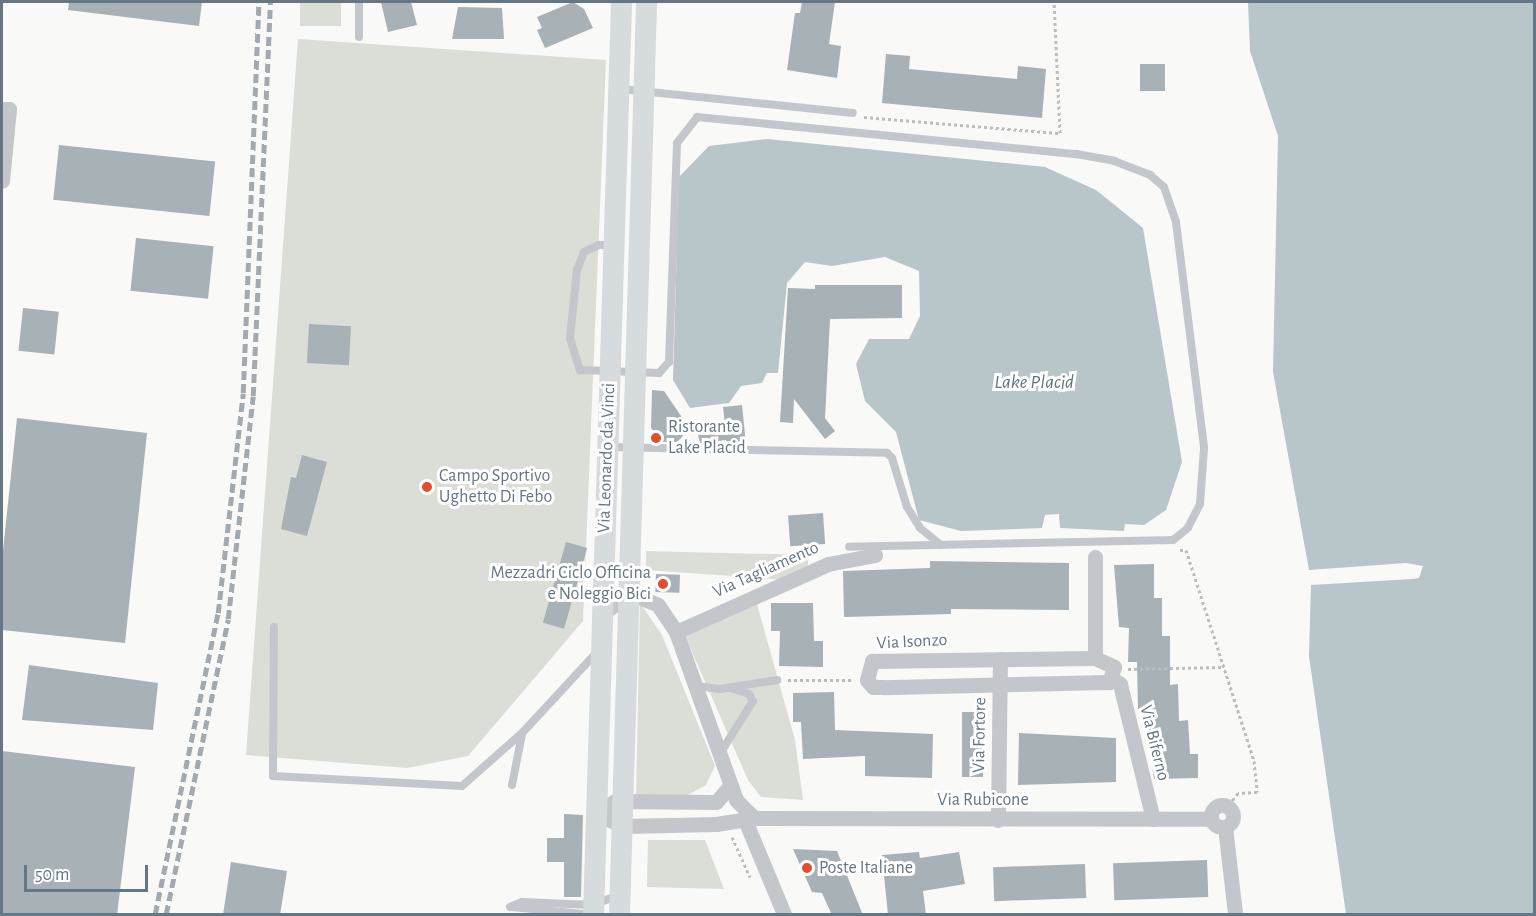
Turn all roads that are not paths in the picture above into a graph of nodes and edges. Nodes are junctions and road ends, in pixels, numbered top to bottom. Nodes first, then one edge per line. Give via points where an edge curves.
1 (359, 2) edge
2 (621, 2) edge
3 (646, 2) edge
4 (359, 37) dead end
5 (617, 88) junction
6 (643, 91) junction
7 (2, 109) edge
8 (853, 113) road end
9 (2, 181) edge
10 (613, 250) junction
11 (640, 258) junction
12 (610, 372) junction
13 (637, 373) junction
14 (607, 447) junction
15 (634, 447) junction
16 (941, 545) junction
17 (849, 547) dead end
18 (875, 555) dead end
19 (1095, 557) dead end
20 (629, 593) junction
21 (601, 615) junction
22 (274, 627) dead end
23 (676, 632) junction
24 (600, 648) junction
25 (627, 658) junction
26 (1095, 658) junction
27 (1000, 659) junction
28 (1113, 674) junction
29 (777, 680) road end
30 (694, 686) junction
31 (1000, 687) junction
32 (731, 688) junction
33 (522, 732) junction
34 (721, 752) junction
35 (512, 785) dead end
36 (730, 786) junction
37 (623, 801) junction
38 (707, 804) junction
39 (1228, 806) road end
40 (596, 813) junction
41 (749, 819) junction
42 (1153, 819) junction
43 (998, 820) junction
44 (1218, 823) junction
45 (623, 826) junction
46 (620, 888) junction
47 (589, 911) edge
48 (619, 915) edge
49 (784, 915) edge
50 (1235, 915) edge

1 - 4 lane
2 - 5 street, Via Leonardo da Vinci
3 - 6 street, Via Leonardo da Vinci
5 - 6 lane
5 - 10 street, Via Leonardo da Vinci
6 - 8 lane
6 - 11 street, Via Leonardo da Vinci
7 - 9 street via 9,109
10 - 11 street
10 - 12 street, Via Leonardo da Vinci
10 - 12 lane via 599,245 584,252 577,270 570,338 580,370
11 - 13 street, Via Leonardo da Vinci
12 - 13 lane
12 - 14 street, Via Leonardo da Vinci
13 - 15 street, Via Leonardo da Vinci
13 - 16 lane via 659,374 669,362 677,143 697,117 1076,154 1150,176 1164,187 1176,222 1204,448 1200,504 1188,528 1173,540
14 - 15 lane
14 - 21 street, Via Leonardo da Vinci
15 - 16 lane via 887,453 907,507 920,528
15 - 20 street, Via Leonardo da Vinci
16 - 17 lane
18 - 23 street, Via Tagliamento via 828,564
19 - 26 street
20 - 21 street
20 - 23 street via 658,605
20 - 25 street, Via Leonardo da Vinci
21 - 24 street, Via Leonardo da Vinci
22 - 33 lane via 273,776 462,786
23 - 30 street
24 - 25 street via 618,643
24 - 33 lane
24 - 40 street, Via Leonardo da Vinci
25 - 37 street, Via Leonardo da Vinci
26 - 27 street, Via Isonzo
26 - 28 street
27 - 31 street
27 - 31 street, Via Isonzo via 872,661 867,681 873,687
28 - 31 street via 1105,684
28 - 42 street, Via Biferno via 1120,684
29 - 32 lane
30 - 32 lane
30 - 34 street
31 - 43 street, Via Fortore
32 - 34 lane via 749,694 753,701
33 - 35 lane
34 - 36 street
36 - 38 street via 723,799
36 - 41 street
37 - 38 street, Via Rubicone
37 - 40 street, Via Rubicone via 608,803
37 - 45 street, Via Leonardo da Vinci
38 - 41 street, Via Rubicone
39 - 44 street via 1217,806
40 - 45 street, Via Rubicone
40 - 47 street, Via Leonardo da Vinci
41 - 43 street, Via Rubicone
41 - 45 street, Via Rubicone
41 - 49 street
42 - 43 street, Via Rubicone
42 - 44 street, Via Rubicone
44 - 50 street
45 - 46 street, Via Leonardo da Vinci
46 - 47 lane via 609,903
46 - 48 street, Via Leonardo da Vinci
47 - 47 lane via 522,902 509,908

